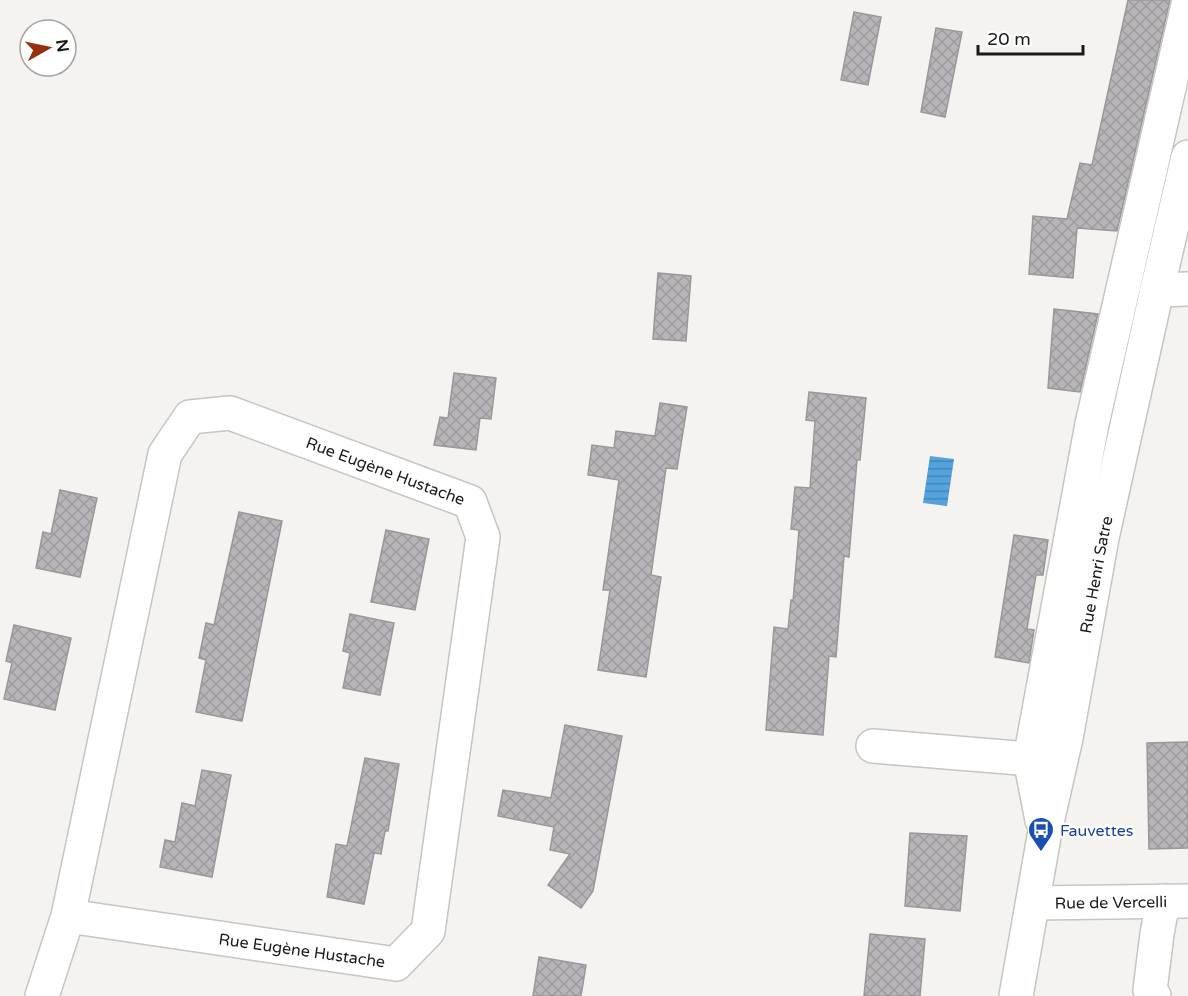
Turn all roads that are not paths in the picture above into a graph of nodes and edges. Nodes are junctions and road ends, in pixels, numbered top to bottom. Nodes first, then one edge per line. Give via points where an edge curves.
1 (1188, 5) edge
2 (1188, 157) edge
3 (1172, 289) edge
4 (873, 746) dead end
5 (1030, 759) junction
6 (1045, 831) junction
7 (1176, 901) edge
8 (1033, 903) junction
9 (68, 916) junction
10 (42, 996) edge
11 (1016, 996) edge
12 (1154, 996) edge

1 - 5 street via 1092,424
2 - 3 street, Rue Henri Satre
3 - 6 street, Rue Henri Satre via 1102,538
4 - 5 street
5 - 6 street
6 - 8 street, Rue Henri Satre
7 - 8 street, Rue de Vercelli
7 - 12 street via 1157,934 1150,990
8 - 11 street, Rue Henri Satre
9 - 9 street, Rue Eugène Hustache via 396,964 404,956 428,931 483,537 470,502 230,413 190,417 165,454
9 - 10 street, Rue Eugène Hustache

